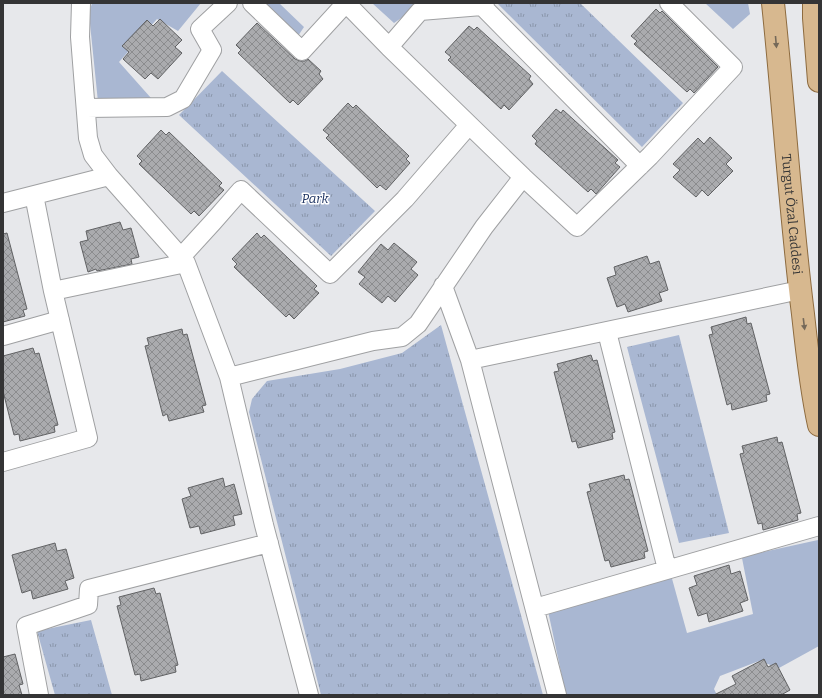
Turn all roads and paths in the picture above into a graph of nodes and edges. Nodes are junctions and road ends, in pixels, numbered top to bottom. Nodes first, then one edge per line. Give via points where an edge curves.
1 (81, 3) edge
2 (228, 3) edge
3 (252, 3) edge
4 (346, 3) edge
5 (669, 3) edge
6 (773, 3) edge
7 (814, 3) edge
8 (484, 5) edge
9 (389, 47) junction
10 (819, 81) edge
11 (86, 108) junction
12 (469, 125) junction
13 (640, 166) junction
14 (109, 176) junction
15 (523, 177) junction
16 (34, 195) junction
17 (3, 203) edge
18 (183, 260) junction
19 (443, 286) junction
20 (800, 290) junction
21 (53, 291) junction
22 (60, 320) junction
23 (607, 332) junction
24 (3, 336) edge
25 (470, 360) junction
26 (229, 377) junction
27 (819, 425) edge
28 (3, 462) edge
29 (819, 526) edge
30 (269, 543) junction
31 (667, 569) junction
32 (535, 608) junction
33 (39, 695) edge
34 (309, 695) edge
35 (558, 695) edge

1 - 11 street via 80,37
2 - 11 street via 200,29 212,50 183,99 167,107
3 - 4 street via 302,51
4 - 9 street
5 - 13 street via 734,67
6 -> 20 main road, Turgut Özal Caddesi
7 - 10 main road
8 - 9 street via 420,11
8 - 13 street
9 - 12 street
11 - 14 street via 88,138 93,155
12 - 15 street
12 - 18 street via 405,199 330,274 241,190
13 - 15 street via 578,228
14 - 16 street
14 - 18 street
15 - 19 street
16 - 17 street
16 - 21 street
18 - 21 street
18 - 26 street
19 - 25 street
19 - 26 street via 418,324 402,337
20 - 23 street
20 -> 27 main road, Turgut Özal Caddesi
21 - 22 street
22 - 24 street
22 - 28 street via 88,438
23 - 25 street
23 - 31 street
25 - 32 street
26 - 30 street
29 - 31 street
30 - 33 street via 89,589 88,605 26,626
30 - 34 street
31 - 32 street
32 - 35 street

